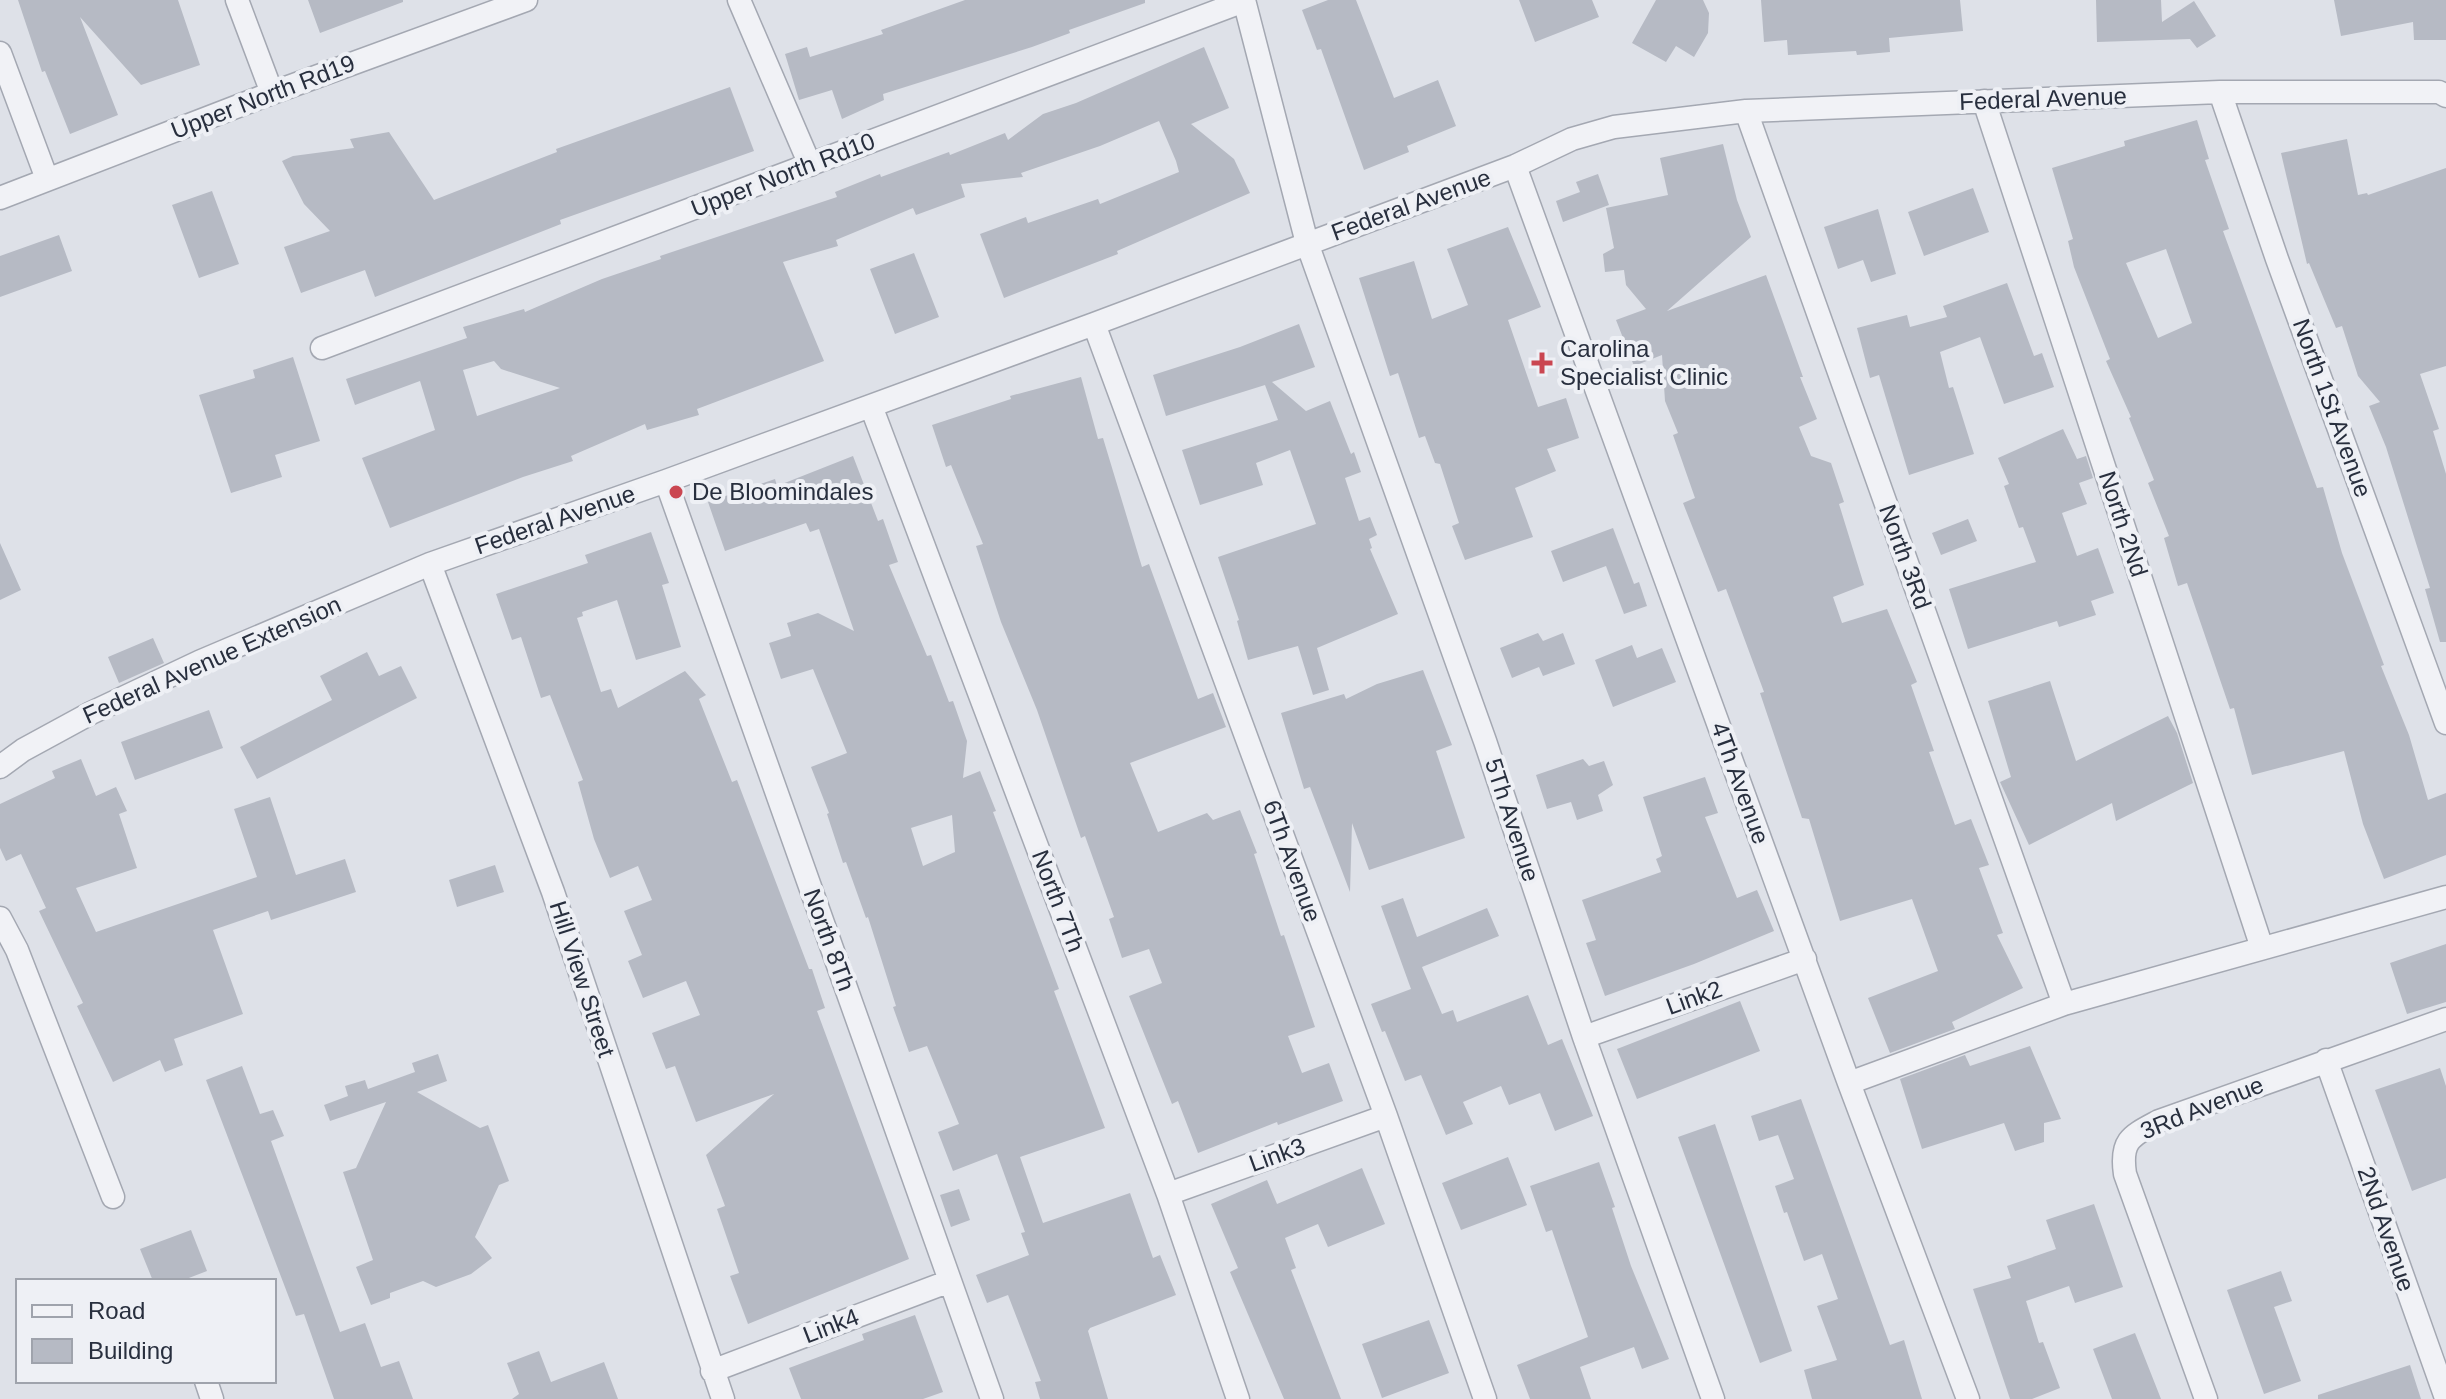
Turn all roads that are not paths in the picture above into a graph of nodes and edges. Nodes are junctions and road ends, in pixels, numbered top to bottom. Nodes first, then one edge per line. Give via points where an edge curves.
1 (237, 0) edge
2 (526, 0) edge
3 (739, 0) edge
4 (1244, 1) edge
5 (496, 5) edge
6 (0, 53) edge
7 (2220, 92) junction
8 (272, 93) junction
9 (2443, 94) edge
10 (1984, 101) junction
11 (1746, 111) junction
12 (810, 165) junction
13 (1515, 166) junction
14 (47, 179) junction
15 (0, 198) edge
16 (1307, 243) junction
17 (1094, 324) junction
18 (322, 348) dead end
19 (871, 406) junction
20 (666, 481) junction
21 (430, 564) junction
22 (2446, 723) edge
23 (0, 767) edge
24 (2446, 897) edge
25 (0, 918) edge
26 (2262, 948) junction
27 (1805, 959) junction
28 (2064, 1004) junction
29 (2446, 1019) edge
30 (1584, 1037) junction
31 (2326, 1060) junction
32 (1849, 1083) junction
33 (1386, 1116) junction
34 (1168, 1194) junction
35 (113, 1197) dead end
36 (950, 1281) junction
37 (712, 1371) junction
38 (2446, 1398) edge
39 (723, 1399) edge
40 (992, 1399) edge
41 (1238, 1399) edge
42 (1485, 1399) edge
43 (1713, 1399) edge
44 (1968, 1399) edge
45 (2206, 1399) edge

1 - 8 street
2 - 5 street, Upper North Rd19
3 - 12 street
4 - 12 street, Upper North Rd10
4 - 16 street, 5Th Avenue
5 - 8 street, Upper North Rd19
6 - 14 street
7 - 9 street, Federal Avenue
7 - 10 street, Federal Avenue
7 - 22 street, North 1St Avenue
8 - 14 street, Upper North Rd19
10 - 11 street, Federal Avenue
10 - 26 street, North 2Nd
11 - 13 street, Federal Avenue via 1614,127 1572,139
11 - 28 street, North 3Rd
12 - 18 street, Upper North Rd10
13 - 16 street, Federal Avenue
13 - 27 street, 4Th Avenue
14 - 15 street, Upper North Rd19
16 - 17 street, Federal Avenue
16 - 30 street, 5Th Avenue via 1485,741
17 - 19 street, Federal Avenue
17 - 33 street, 6Th Avenue
19 - 20 street, Federal Avenue
19 - 34 street, North 7Th
20 - 21 street, Federal Avenue
20 - 36 street, North 8Th
21 - 23 street, Federal Avenue Extension via 199,662 102,708
21 - 37 street, Hill View Street via 553,892
24 - 26 street
25 - 35 street
26 - 28 street
27 - 30 street, Link2
27 - 32 street, 4Th Avenue
28 - 32 street
29 - 31 street, 3Rd Avenue
30 - 43 street, 5Th Avenue
31 - 38 street, 2Nd Avenue
31 - 45 street, 3Rd Avenue via 2159,1121 2126,1142 2125,1174
32 - 44 street, 4Th Avenue
33 - 34 street, Link3
33 - 42 street, 6Th Avenue
34 - 41 street, North 7Th
36 - 37 street, Link4
36 - 40 street, North 8Th
37 - 39 street, Hill View Street

